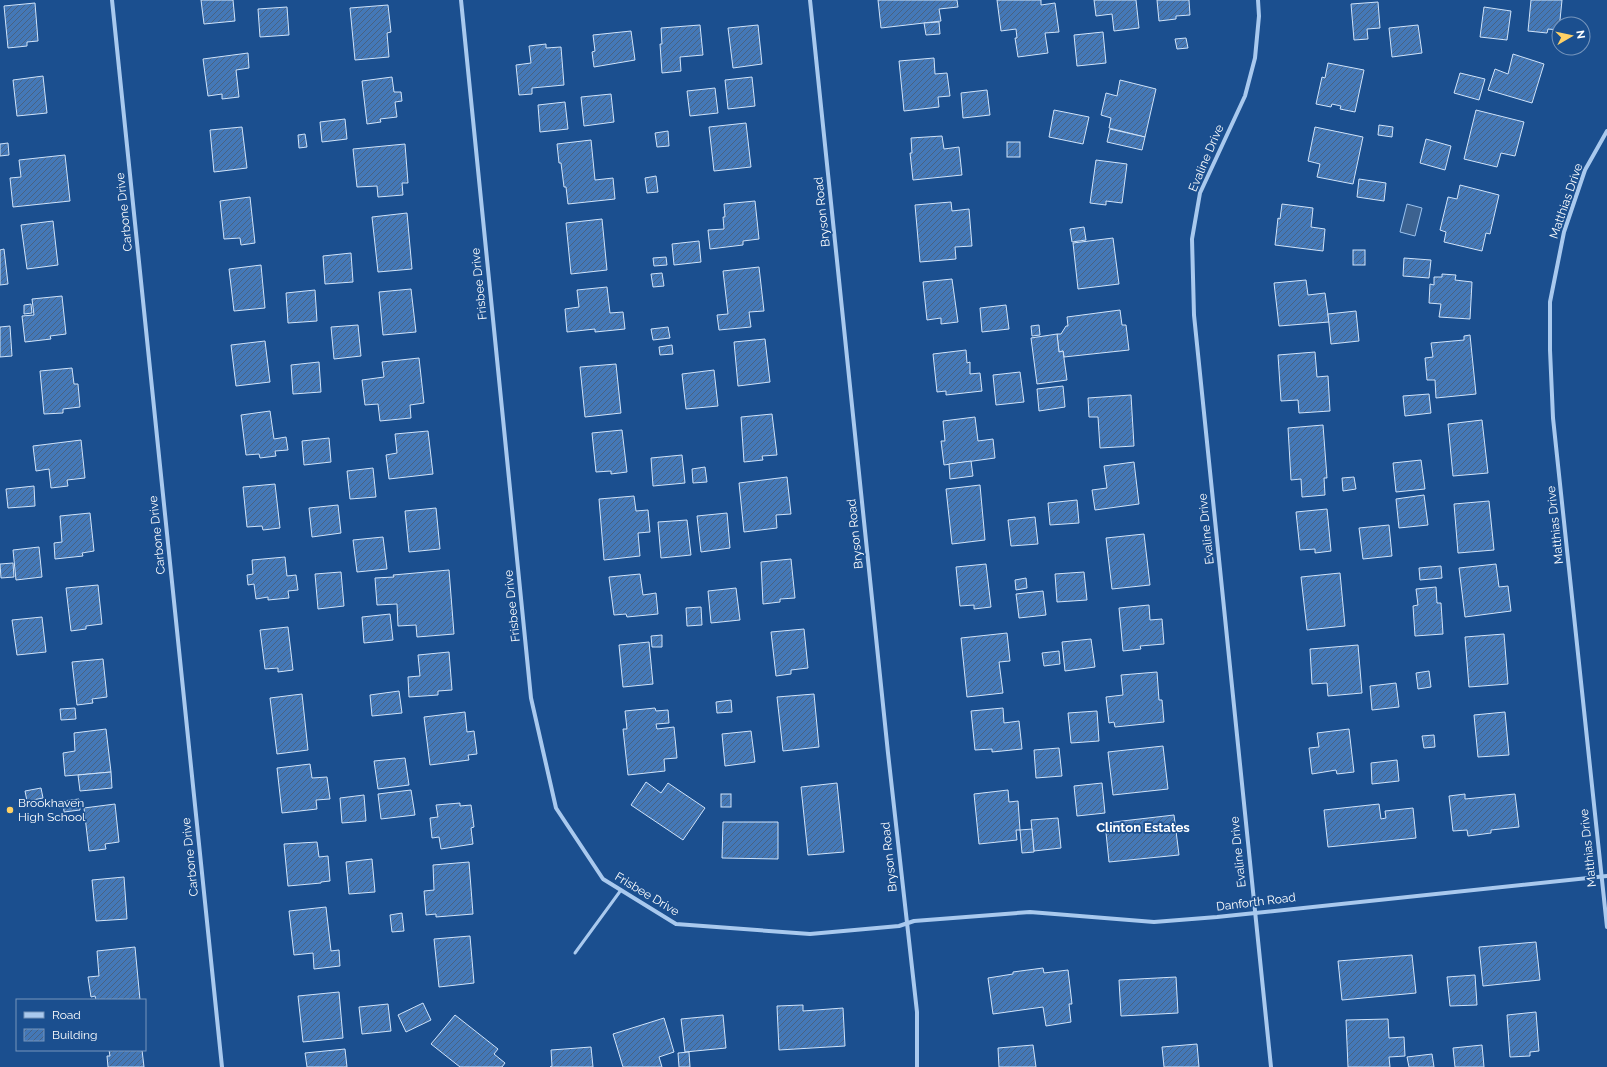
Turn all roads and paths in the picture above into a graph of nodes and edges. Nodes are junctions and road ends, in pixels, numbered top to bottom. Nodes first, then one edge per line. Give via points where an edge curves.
1 (112, 0) edge
2 (460, 0) edge
3 (810, 0) edge
4 (1258, 0) edge
5 (1607, 131) edge
6 (1602, 876) junction
7 (1607, 876) edge
8 (621, 890) junction
9 (1254, 912) junction
10 (907, 924) junction
11 (1607, 927) edge
12 (575, 954) dead end
13 (222, 1067) edge
14 (917, 1067) edge
15 (1272, 1067) edge

1 - 13 street, Carbone Drive
2 - 8 street, Frisbee Drive via 531,698 556,808 603,879
3 - 10 street, Bryson Road
4 - 9 street, Evaline Drive via 1259,16 1254,58 1245,96 1200,193 1192,239 1194,315
5 - 6 street, Matthias Drive via 1585,170 1564,232 1550,302 1553,418
6 - 7 street, Danforth Road
6 - 9 street, Danforth Road
6 - 11 street, Matthias Drive
8 - 10 street, Frisbee Drive via 676,924 810,934
8 - 12 lane
9 - 10 street, Danforth Road via 1154,922 1030,912 914,921
9 - 15 street, Evaline Drive
10 - 14 street, Bryson Road via 917,1012

